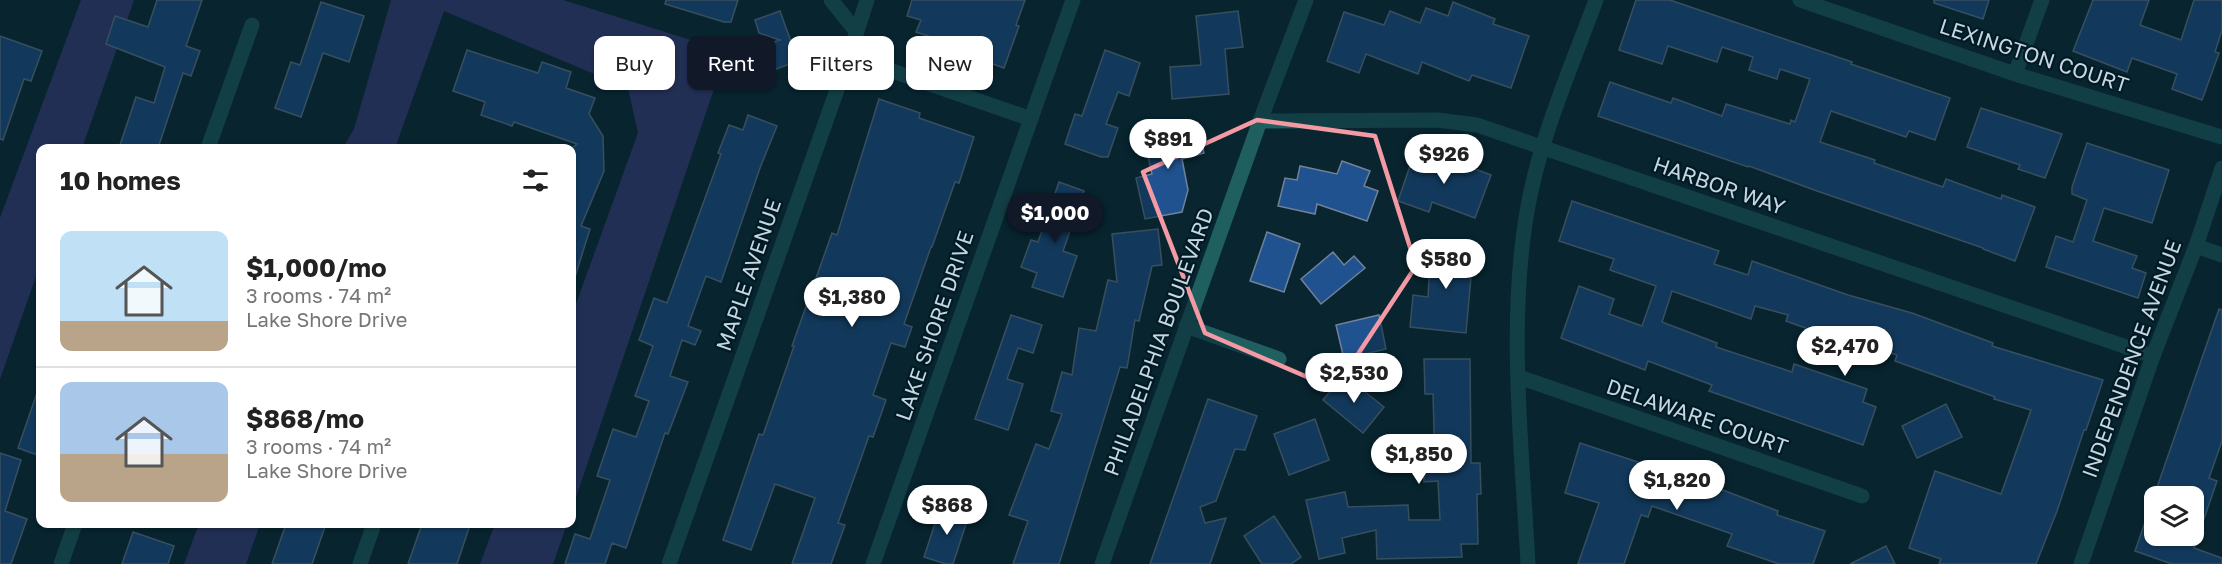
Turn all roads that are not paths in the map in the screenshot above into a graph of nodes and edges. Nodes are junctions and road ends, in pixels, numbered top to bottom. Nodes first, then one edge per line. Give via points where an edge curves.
1 (831, 0) edge
2 (867, 0) edge
3 (1073, 0) edge
4 (1306, 0) edge
5 (1596, 0) edge
6 (1800, 0) edge
7 (2042, 0) edge
8 (252, 25) dead end
9 (856, 31) junction
10 (855, 36) edge
11 (894, 72) edge
12 (2015, 74) junction
13 (837, 90) edge
14 (1030, 119) junction
15 (1260, 121) junction
16 (2222, 137) edge
17 (209, 144) edge
18 (1542, 148) junction
19 (2222, 168) edge
20 (2196, 246) junction
21 (2222, 255) edge
22 (1186, 326) junction
23 (2153, 356) junction
24 (1279, 359) dead end
25 (1519, 377) junction
26 (1862, 496) dead end
27 (74, 528) edge
28 (373, 528) edge
29 (61, 564) edge
30 (360, 564) edge
31 (669, 564) edge
32 (873, 564) edge
33 (1102, 564) edge
34 (1528, 564) edge
35 (2081, 564) edge

1 - 9 street
2 - 9 street, MAPLE AVENUE
3 - 14 street, LAKE SHORE DRIVE
4 - 15 street, PHILADELPHIA BOULEVARD
5 - 18 street
6 - 12 street, LEXINGTON COURT
7 - 12 street
8 - 17 street
9 - 10 street, MAPLE AVENUE
11 - 14 street
12 - 16 street, LEXINGTON COURT
13 - 31 street, MAPLE AVENUE
14 - 32 street, LAKE SHORE DRIVE
15 - 18 street, HARBOR WAY via 1437,120 1477,125
15 - 22 street, PHILADELPHIA BOULEVARD
18 - 23 street, HARBOR WAY
18 - 25 street via 1520,259
19 - 20 street, INDEPENDENCE AVENUE
20 - 21 street
20 - 23 street, INDEPENDENCE AVENUE
22 - 24 street
22 - 33 street, PHILADELPHIA BOULEVARD
23 - 35 street, INDEPENDENCE AVENUE
25 - 26 street, DELAWARE COURT
25 - 34 street
27 - 29 street
28 - 30 street

